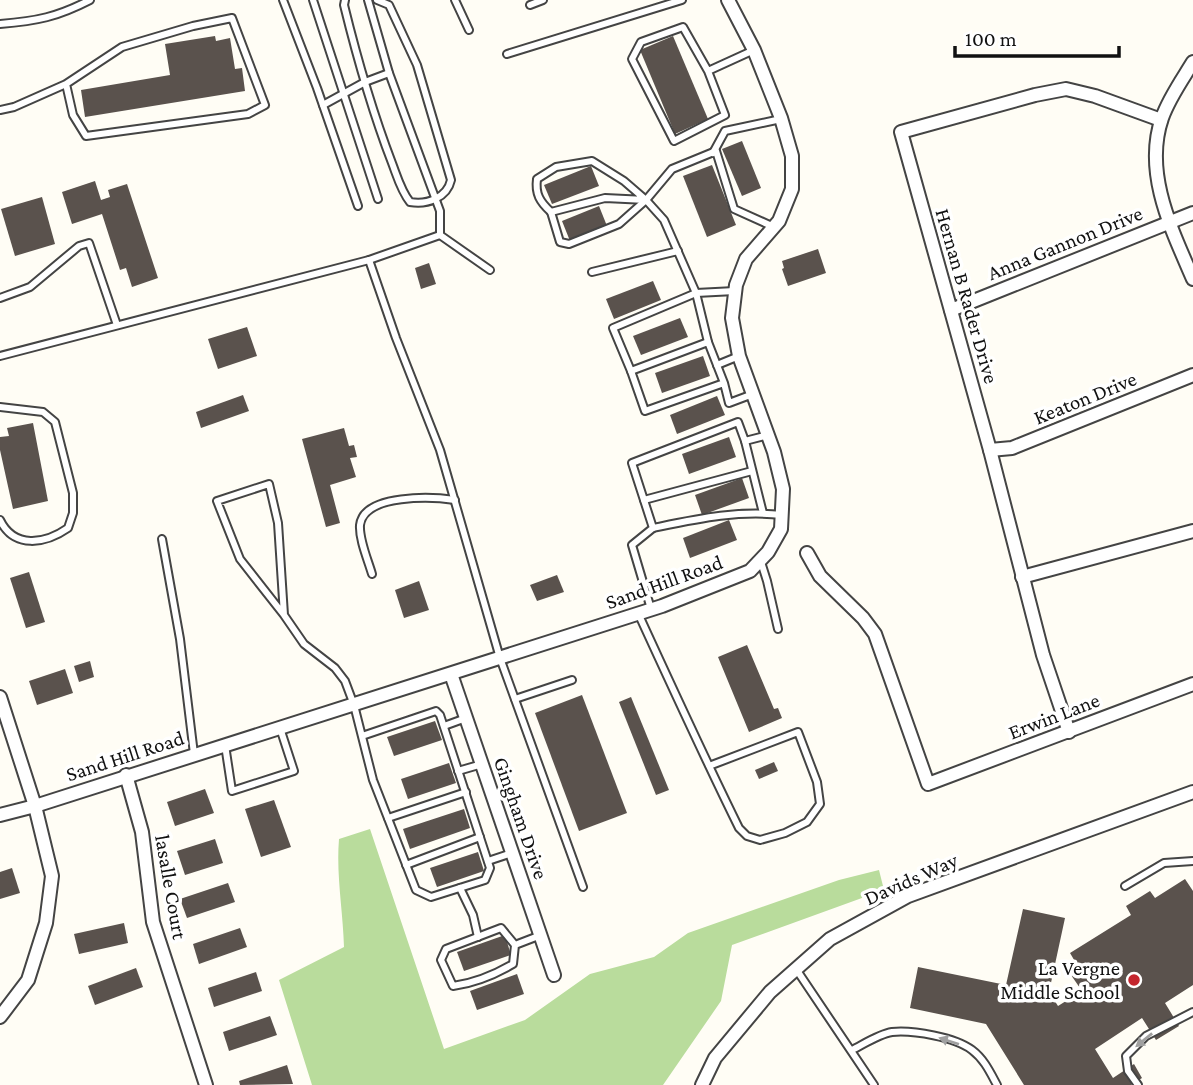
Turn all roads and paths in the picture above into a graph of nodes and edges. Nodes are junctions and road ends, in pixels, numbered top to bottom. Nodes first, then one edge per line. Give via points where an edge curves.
1 (90, 0) edge
2 (283, 0) edge
3 (313, 0) edge
4 (345, 0) edge
5 (368, 0) edge
6 (377, 0) edge
7 (456, 0) edge
8 (543, 0) edge
9 (682, 0) edge
10 (728, 0) edge
11 (530, 5) dead end
12 (0, 24) edge
13 (469, 30) dead end
14 (754, 50) junction
15 (507, 54) dead end
16 (1193, 62) edge
17 (708, 71) junction
18 (389, 73) junction
19 (365, 82) junction
20 (66, 84) junction
21 (343, 94) junction
22 (323, 105) junction
23 (0, 110) edge
24 (782, 120) junction
25 (1161, 120) junction
26 (713, 153) junction
27 (378, 199) dead end
28 (434, 200) junction
29 (646, 200) junction
30 (358, 206) dead end
31 (551, 212) junction
32 (1193, 213) edge
33 (1168, 222) junction
34 (774, 227) junction
35 (440, 235) junction
36 (678, 251) junction
37 (369, 260) junction
38 (489, 270) dead end
39 (592, 272) dead end
40 (1193, 279) edge
41 (735, 291) junction
42 (696, 293) junction
43 (0, 298) edge
44 (951, 310) junction
45 (117, 325) junction
46 (708, 342) junction
47 (0, 356) edge
48 (738, 356) junction
49 (717, 365) junction
50 (631, 370) junction
51 (1193, 375) edge
52 (724, 383) junction
53 (753, 394) junction
54 (0, 407) edge
55 (768, 435) junction
56 (745, 441) junction
57 (990, 450) junction
58 (752, 471) junction
59 (456, 500) junction
60 (644, 500) junction
61 (763, 513) junction
62 (782, 515) junction
63 (0, 520) edge
64 (653, 528) junction
65 (1193, 531) edge
66 (162, 539) dead end
67 (807, 553) dead end
68 (760, 560) junction
69 (372, 574) dead end
70 (1022, 577) junction
71 (651, 609) junction
72 (638, 613) junction
73 (284, 615) junction
74 (778, 629) dead end
75 (500, 658) junction
76 (451, 674) junction
77 (572, 680) dead end
78 (1193, 684) edge
79 (0, 696) edge
80 (515, 699) junction
81 (354, 705) junction
82 (466, 718) junction
83 (444, 726) junction
84 (280, 728) junction
85 (1069, 732) junction
86 (362, 736) junction
87 (225, 745) junction
88 (194, 754) junction
89 (482, 764) junction
90 (709, 766) junction
91 (458, 771) junction
92 (126, 775) junction
93 (1193, 792) edge
94 (466, 793) junction
95 (35, 806) junction
96 (0, 815) edge
97 (388, 818) junction
98 (480, 837) junction
99 (512, 852) junction
100 (488, 861) junction
101 (1193, 861) edge
102 (406, 865) junction
103 (1125, 886) dead end
104 (583, 887) dead end
105 (460, 888) junction
106 (541, 935) junction
107 (478, 937) junction
108 (515, 945) junction
109 (796, 969) junction
110 (554, 975) dead end
111 (1193, 1012) edge
112 (0, 1017) edge
113 (852, 1050) junction
114 (206, 1085) edge
115 (702, 1085) edge
116 (874, 1085) edge
117 (997, 1085) edge
118 (1138, 1085) edge

1 - 12 lane via 60,15
2 - 22 lane
3 - 21 lane
4 - 19 lane
5 - 18 lane
6 - 28 lane via 389,5 416,65 451,180 449,188
7 - 13 lane
8 - 11 lane
9 - 15 lane
10 - 14 street, Sand Hill Road
14 - 17 lane
14 - 24 street, Sand Hill Road
16 - 25 street
17 - 17 lane via 725,115 674,141 632,59 641,41 683,27
18 - 19 lane
18 - 28 lane
19 - 21 lane
19 - 28 lane via 404,195 410,202
20 - 20 lane via 122,47 232,18 265,104 248,114 86,136 73,115
20 - 23 lane
21 - 22 lane
21 - 27 lane
22 - 30 lane
24 - 26 lane via 725,131
24 - 34 street, Sand Hill Road via 792,156 792,190
25 - 33 street via 1157,164
25 - 44 street, Hernan B Rader Drive via 1066,89 901,132
26 - 29 lane via 672,169
26 - 34 lane via 716,151 734,209
28 - 35 lane via 440,211
29 - 31 lane via 605,198
29 - 31 lane via 619,224 569,244 560,242
29 - 31 lane via 592,161 556,167 537,179 541,203
29 - 36 lane via 664,220
32 - 33 street, Anna Gannon Drive
33 - 40 street
33 - 44 street, Anna Gannon Drive
34 - 41 street, Sand Hill Road via 746,259
35 - 37 lane
35 - 38 lane
36 - 39 lane
36 - 42 lane
37 - 45 lane
37 - 59 lane
41 - 42 lane
41 - 48 street, Sand Hill Road
42 - 46 lane
42 - 50 lane via 612,328
43 - 45 lane via 30,287 79,246 89,243
44 - 57 street, Hernan B Rader Drive
45 - 47 lane
46 - 49 lane
46 - 50 lane
48 - 49 lane
48 - 53 street, Sand Hill Road
49 - 52 lane
50 - 52 lane via 645,411
51 - 57 street, Keaton Drive via 1012,448
52 - 53 lane via 729,403
53 - 55 street, Sand Hill Road
54 - 63 lane via 43,412 55,422 73,493 68,528 58,535 27,542 11,537
55 - 56 lane
55 - 62 street, Sand Hill Road via 783,489
56 - 58 lane
56 - 60 lane via 738,422 632,463
57 - 70 street, Hernan B Rader Drive
58 - 60 lane
58 - 61 lane
59 - 69 lane via 406,498 369,510 360,527
59 - 75 lane
60 - 64 lane
61 - 62 lane
61 - 64 lane via 721,514
62 - 68 street, Sand Hill Road via 781,530
64 - 71 lane via 632,545
65 - 70 street
66 - 88 lane
67 - 85 street, Erwin Lane via 820,576 875,634 928,784
68 - 71 street, Sand Hill Road via 750,570
68 - 74 lane
70 - 85 street, Hernan B Rader Drive
71 - 72 street, Sand Hill Road
72 - 75 street, Sand Hill Road
72 - 90 lane
73 - 73 lane via 278,523 269,484 217,501 240,559
73 - 81 lane via 304,644 335,668
75 - 76 street, Sand Hill Road
75 - 80 lane
76 - 81 street, Sand Hill Road
76 - 82 street, Gingham Drive
77 - 80 lane
78 - 85 street, Erwin Lane
79 - 95 street
80 - 104 lane
81 - 84 street, Sand Hill Road
81 - 86 lane
82 - 83 lane
82 - 89 street, Gingham Drive
83 - 86 lane via 436,711
83 - 91 lane
84 - 87 street, Sand Hill Road
84 - 87 lane via 294,771 232,791
86 - 97 lane
87 - 88 street, Sand Hill Road
88 - 92 street, Sand Hill Road
89 - 91 lane
89 - 99 street, Gingham Drive
90 - 90 lane via 739,828 760,841 807,822 820,804 799,732
91 - 94 lane
92 - 95 street, Sand Hill Road
92 - 114 street, lasalle Court via 142,832 153,922
93 - 109 street, Davids Way via 908,896 830,939
94 - 97 lane
94 - 98 lane
95 - 96 street, Sand Hill Road
95 - 112 street via 52,876 46,923 29,980
97 - 102 lane
98 - 100 lane
98 - 102 lane
99 - 100 lane
99 - 106 street, Gingham Drive
100 - 105 lane via 485,880
101 - 103 lane via 1164,863
102 - 105 lane via 416,890 431,897
105 - 107 lane
106 - 108 lane
106 - 110 street, Gingham Drive
107 - 108 lane via 501,928
107 - 108 lane via 446,949 441,960 453,986 469,984 513,964
109 - 113 lane
109 - 115 street, Davids Way via 770,992 715,1058
111 -> 118 lane via 1146,1037 1126,1056 1128,1071
113 - 116 lane
117 -> 113 lane via 971,1049 949,1039 892,1032

